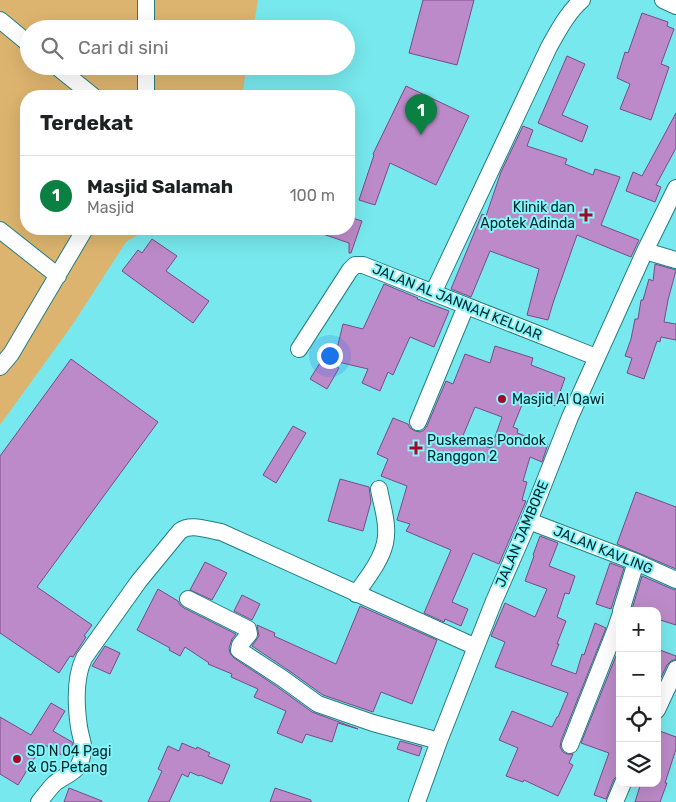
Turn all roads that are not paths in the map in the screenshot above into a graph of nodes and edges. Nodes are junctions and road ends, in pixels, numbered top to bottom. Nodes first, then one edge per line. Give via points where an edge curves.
1 (146, 0) edge
2 (582, 0) edge
3 (662, 0) edge
4 (676, 6) edge
5 (0, 20) edge
6 (146, 20) edge
7 (20, 37) edge
8 (67, 75) edge
9 (146, 75) edge
10 (86, 90) edge
11 (146, 90) edge
12 (676, 188) edge
13 (0, 230) edge
14 (82, 235) edge
15 (645, 251) junction
16 (676, 260) edge
17 (58, 276) junction
18 (433, 293) junction
19 (466, 306) junction
20 (299, 349) dead end
21 (596, 357) junction
22 (0, 367) edge
23 (418, 422) dead end
24 (379, 489) dead end
25 (529, 521) junction
26 (636, 562) junction
27 (676, 580) edge
28 (356, 594) junction
29 (188, 599) dead end
30 (622, 607) edge
31 (616, 628) edge
32 (476, 648) junction
33 (676, 669) edge
34 (661, 701) edge
35 (439, 741) junction
36 (570, 744) dead end
37 (621, 787) edge
38 (39, 802) edge
39 (417, 802) edge
40 (615, 802) edge

1 - 6 street
2 - 18 street via 563,23 549,48
3 - 4 street
5 - 7 street
8 - 10 street
9 - 11 street
12 - 15 street, JALAN JAMBORE
13 - 17 street
14 - 17 street
15 - 16 street
15 - 21 street, JALAN JAMBORE
17 - 22 street
18 - 19 street, JALAN AL JANNAH KELUAR
18 - 20 street, JALAN AL JANNAH KELUAR via 363,265 355,265
19 - 21 street, JALAN AL JANNAH KELUAR
19 - 23 street
21 - 25 street, JALAN JAMBORE
24 - 28 street via 386,541
25 - 26 street, JALAN KAVLING
25 - 32 street, JALAN JAMBORE
26 - 27 street, JALAN KAVLING
26 - 30 street
28 - 32 street
28 - 38 street via 220,532 190,526 184,528 139,581 84,658 77,688 84,751 78,767 55,783
29 - 35 street via 248,629 250,634 239,650 318,704
31 - 36 street
32 - 35 street, JALAN JAMBORE
33 - 34 street
35 - 39 street, JALAN JAMBORE
37 - 40 street

